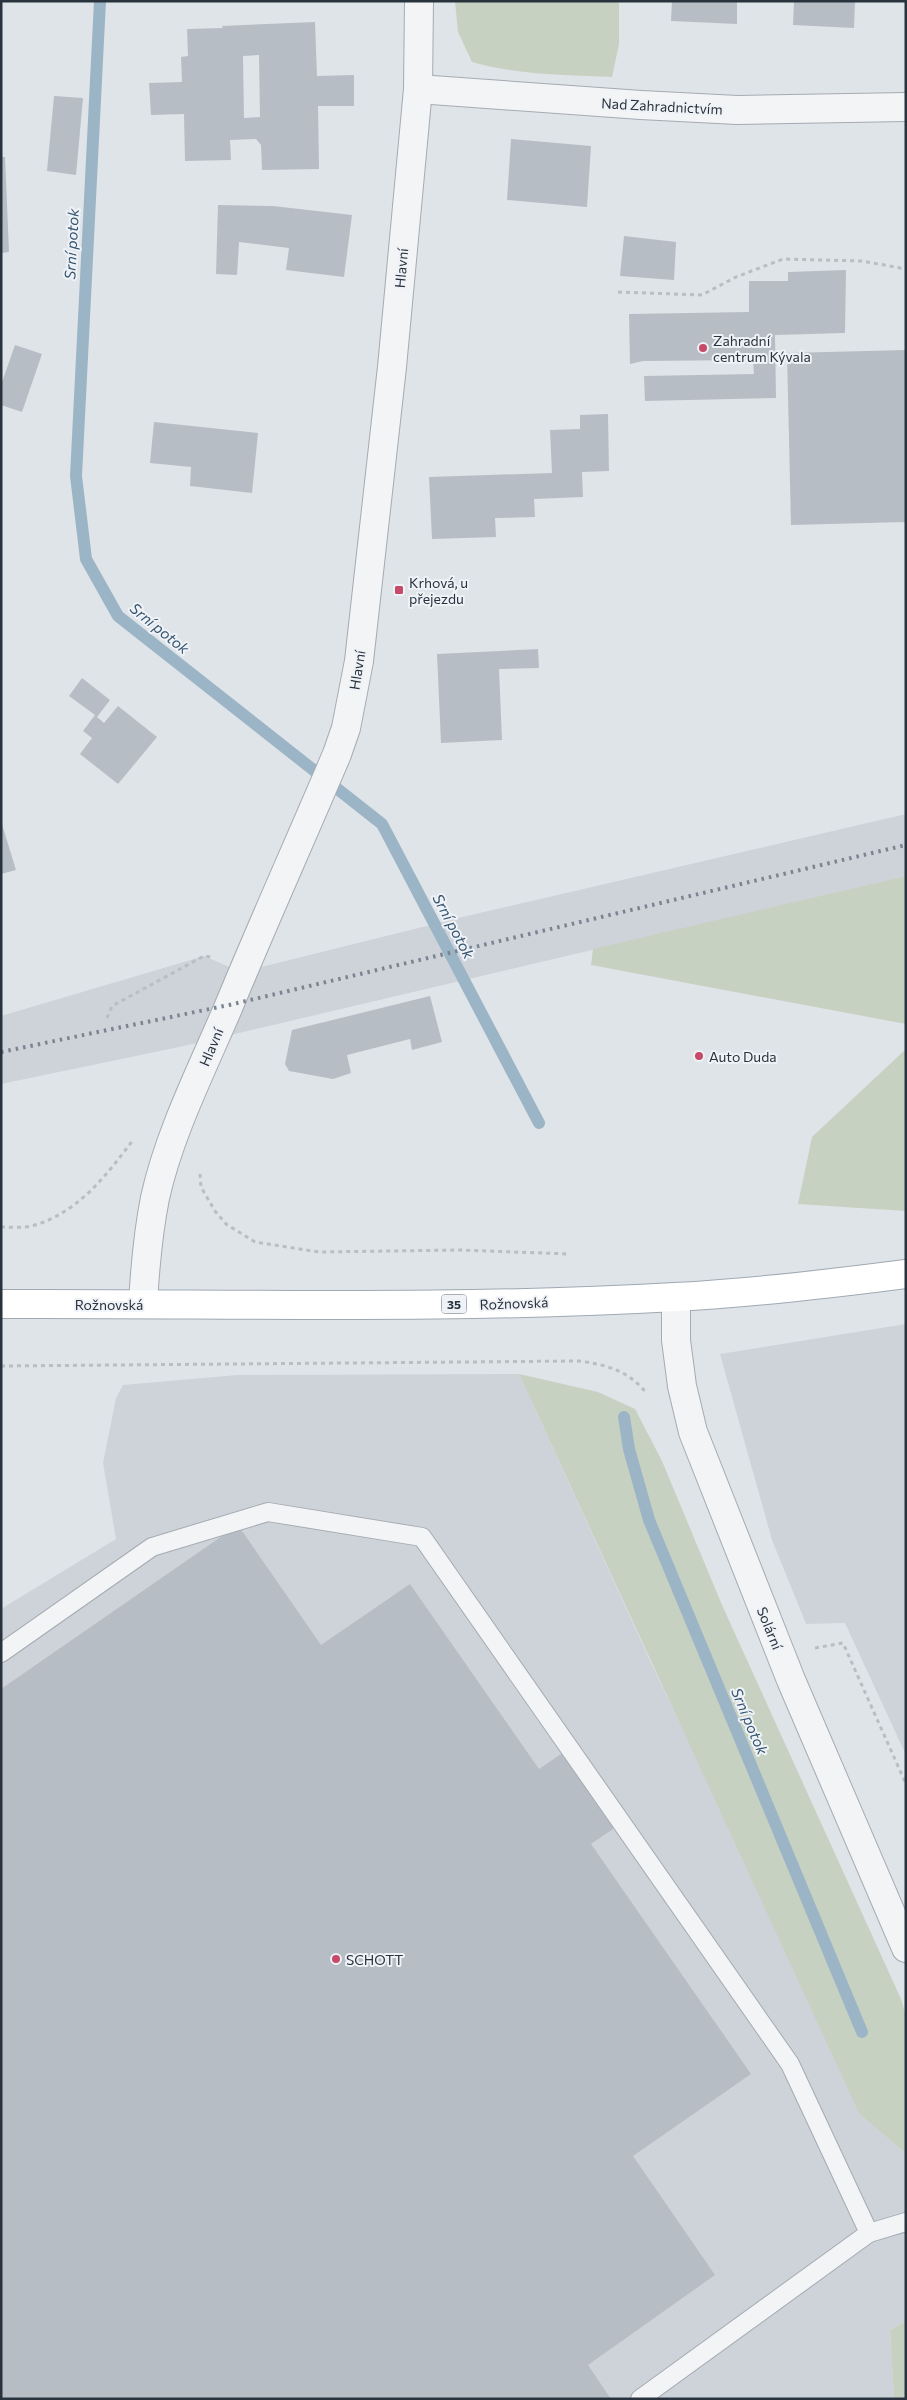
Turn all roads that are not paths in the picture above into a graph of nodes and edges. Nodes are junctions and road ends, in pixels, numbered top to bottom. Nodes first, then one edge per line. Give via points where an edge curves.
1 (419, 1) edge
2 (418, 89) junction
3 (906, 107) edge
4 (906, 1274) edge
5 (676, 1297) junction
6 (143, 1303) junction
7 (1, 1304) edge
8 (1, 1653) edge
9 (906, 1948) edge
10 (906, 2222) edge
11 (870, 2233) junction
12 (640, 2399) edge

1 - 2 street, Hlavní
2 - 3 street, Nad Zahradnictvím via 737,110
2 - 6 street, Hlavní via 392,367 359,661 346,728 241,972 168,1156 148,1238
4 - 5 main road, Rožnovská / 35
5 - 6 main road, Rožnovská / 35 via 484,1304
5 - 9 street, Solární via 676,1340 693,1432 791,1680
6 - 7 main road, Rožnovská / 35
8 - 11 lane via 152,1547 268,1512 422,1537 790,2064
10 - 11 lane
11 - 12 lane

